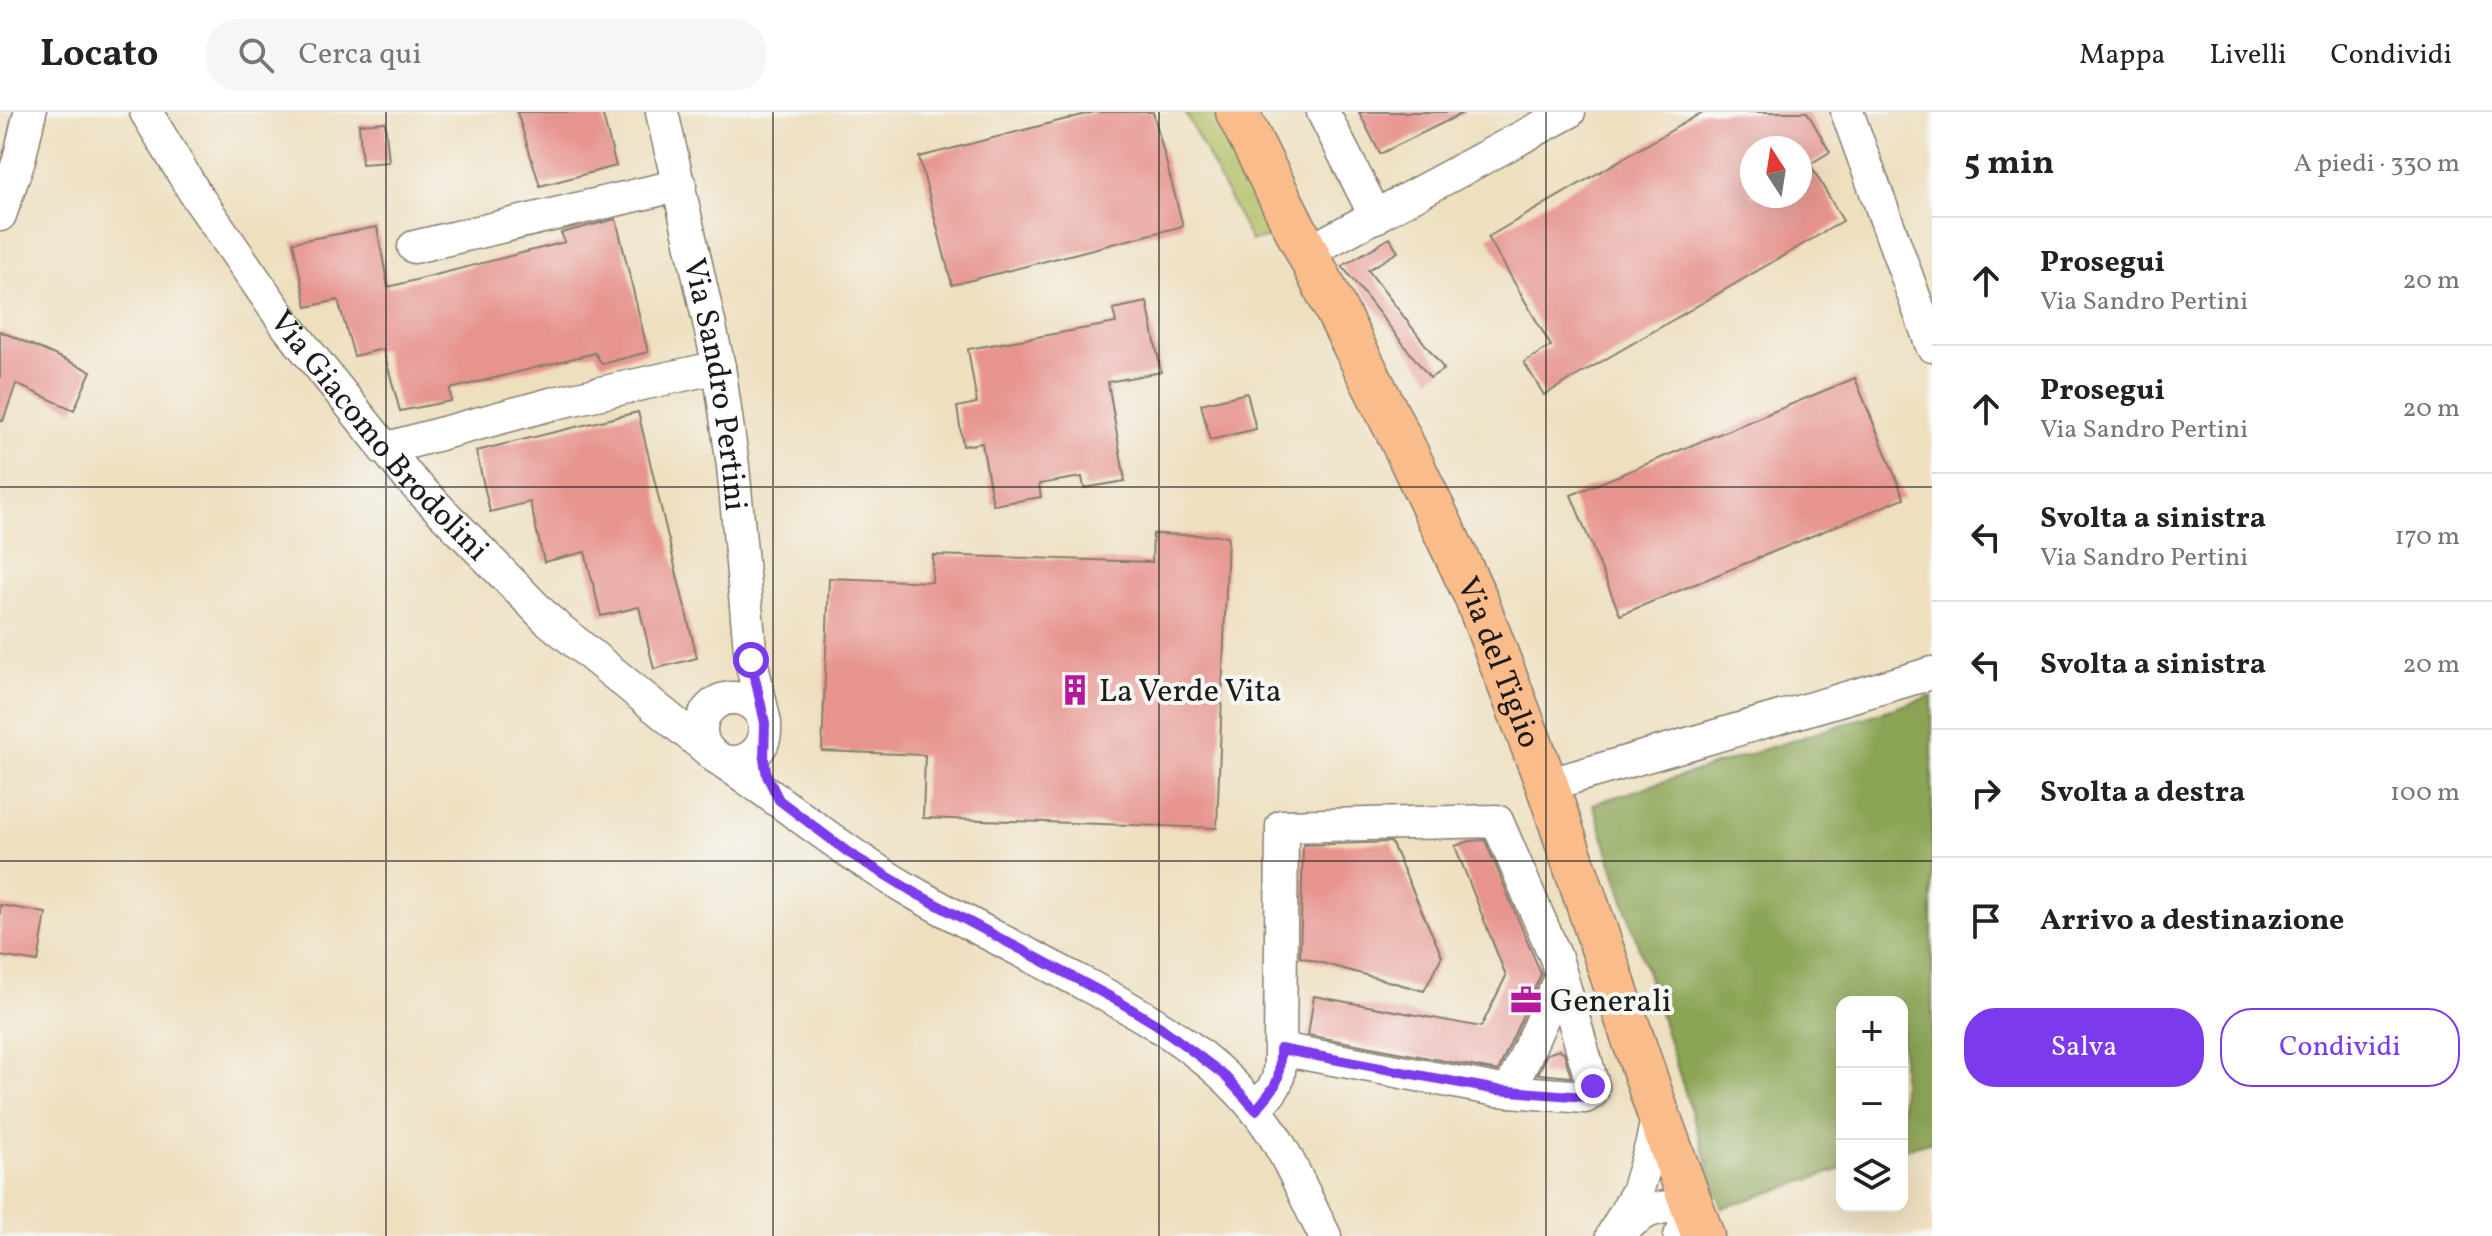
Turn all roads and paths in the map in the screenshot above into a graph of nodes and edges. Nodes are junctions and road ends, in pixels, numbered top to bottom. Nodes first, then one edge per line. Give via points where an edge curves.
1 (30, 112) edge
2 (146, 112) edge
3 (662, 112) edge
4 (1237, 112) edge
5 (1323, 112) edge
6 (1569, 112) edge
7 (1847, 112) edge
8 (680, 185) junction
9 (0, 215) edge
10 (1376, 217) junction
11 (414, 247) dead end
12 (1308, 252) junction
13 (1932, 346) edge
14 (719, 367) junction
15 (384, 449) junction
16 (751, 660) junction
17 (1932, 673) edge
18 (714, 704) junction
19 (663, 714) junction
20 (764, 731) junction
21 (713, 754) junction
22 (1547, 785) junction
23 (779, 800) junction
24 (1593, 922) junction
25 (1549, 941) junction
26 (1561, 976) junction
27 (1280, 1049) junction
28 (1510, 1091) junction
29 (1256, 1110) junction
30 (1658, 1113) junction
31 (1692, 1227) edge
32 (1325, 1236) edge
33 (1615, 1236) edge

1 - 9 street
2 - 15 street, Via Giacomo Brodolini via 278,313
3 - 8 street, Via Sandro Pertini
4 - 12 main road, Via del Tiglio
5 - 10 street
6 - 10 street
7 - 13 street
8 - 11 street
8 - 14 street, Via Sandro Pertini
10 - 12 street
12 - 22 main road, Via del Tiglio via 1475,596
14 - 15 street via 555,403
14 - 16 street, Via Sandro Pertini
15 - 19 street, Via Giacomo Brodolini via 547,619
16 - 18 street via 735,688
16 - 20 street, Via Sandro Pertini
17 - 22 street
18 - 19 street via 691,717
18 - 20 street via 728,698 751,703 760,712
18 - 21 street via 701,727
19 - 21 street, Via Giacomo Brodolini
20 - 21 street via 760,748 746,760
20 - 23 street, Via Sandro Pertini via 767,776
21 - 23 street
22 - 24 main road, Via del Tiglio
23 - 29 street via 849,853 915,893 1159,1026 1224,1075
24 - 25 street
24 - 30 main road, Via del Tiglio
25 - 26 street
25 - 27 street via 1497,821 1282,826
26 - 28 street
26 - 28 street via 1592,1092 1585,1097
27 - 28 street
27 - 29 street via 1277,1085
29 - 32 street
30 - 31 main road, Via del Tiglio
30 - 33 street via 1637,1192
31 - 33 street via 1665,1205

